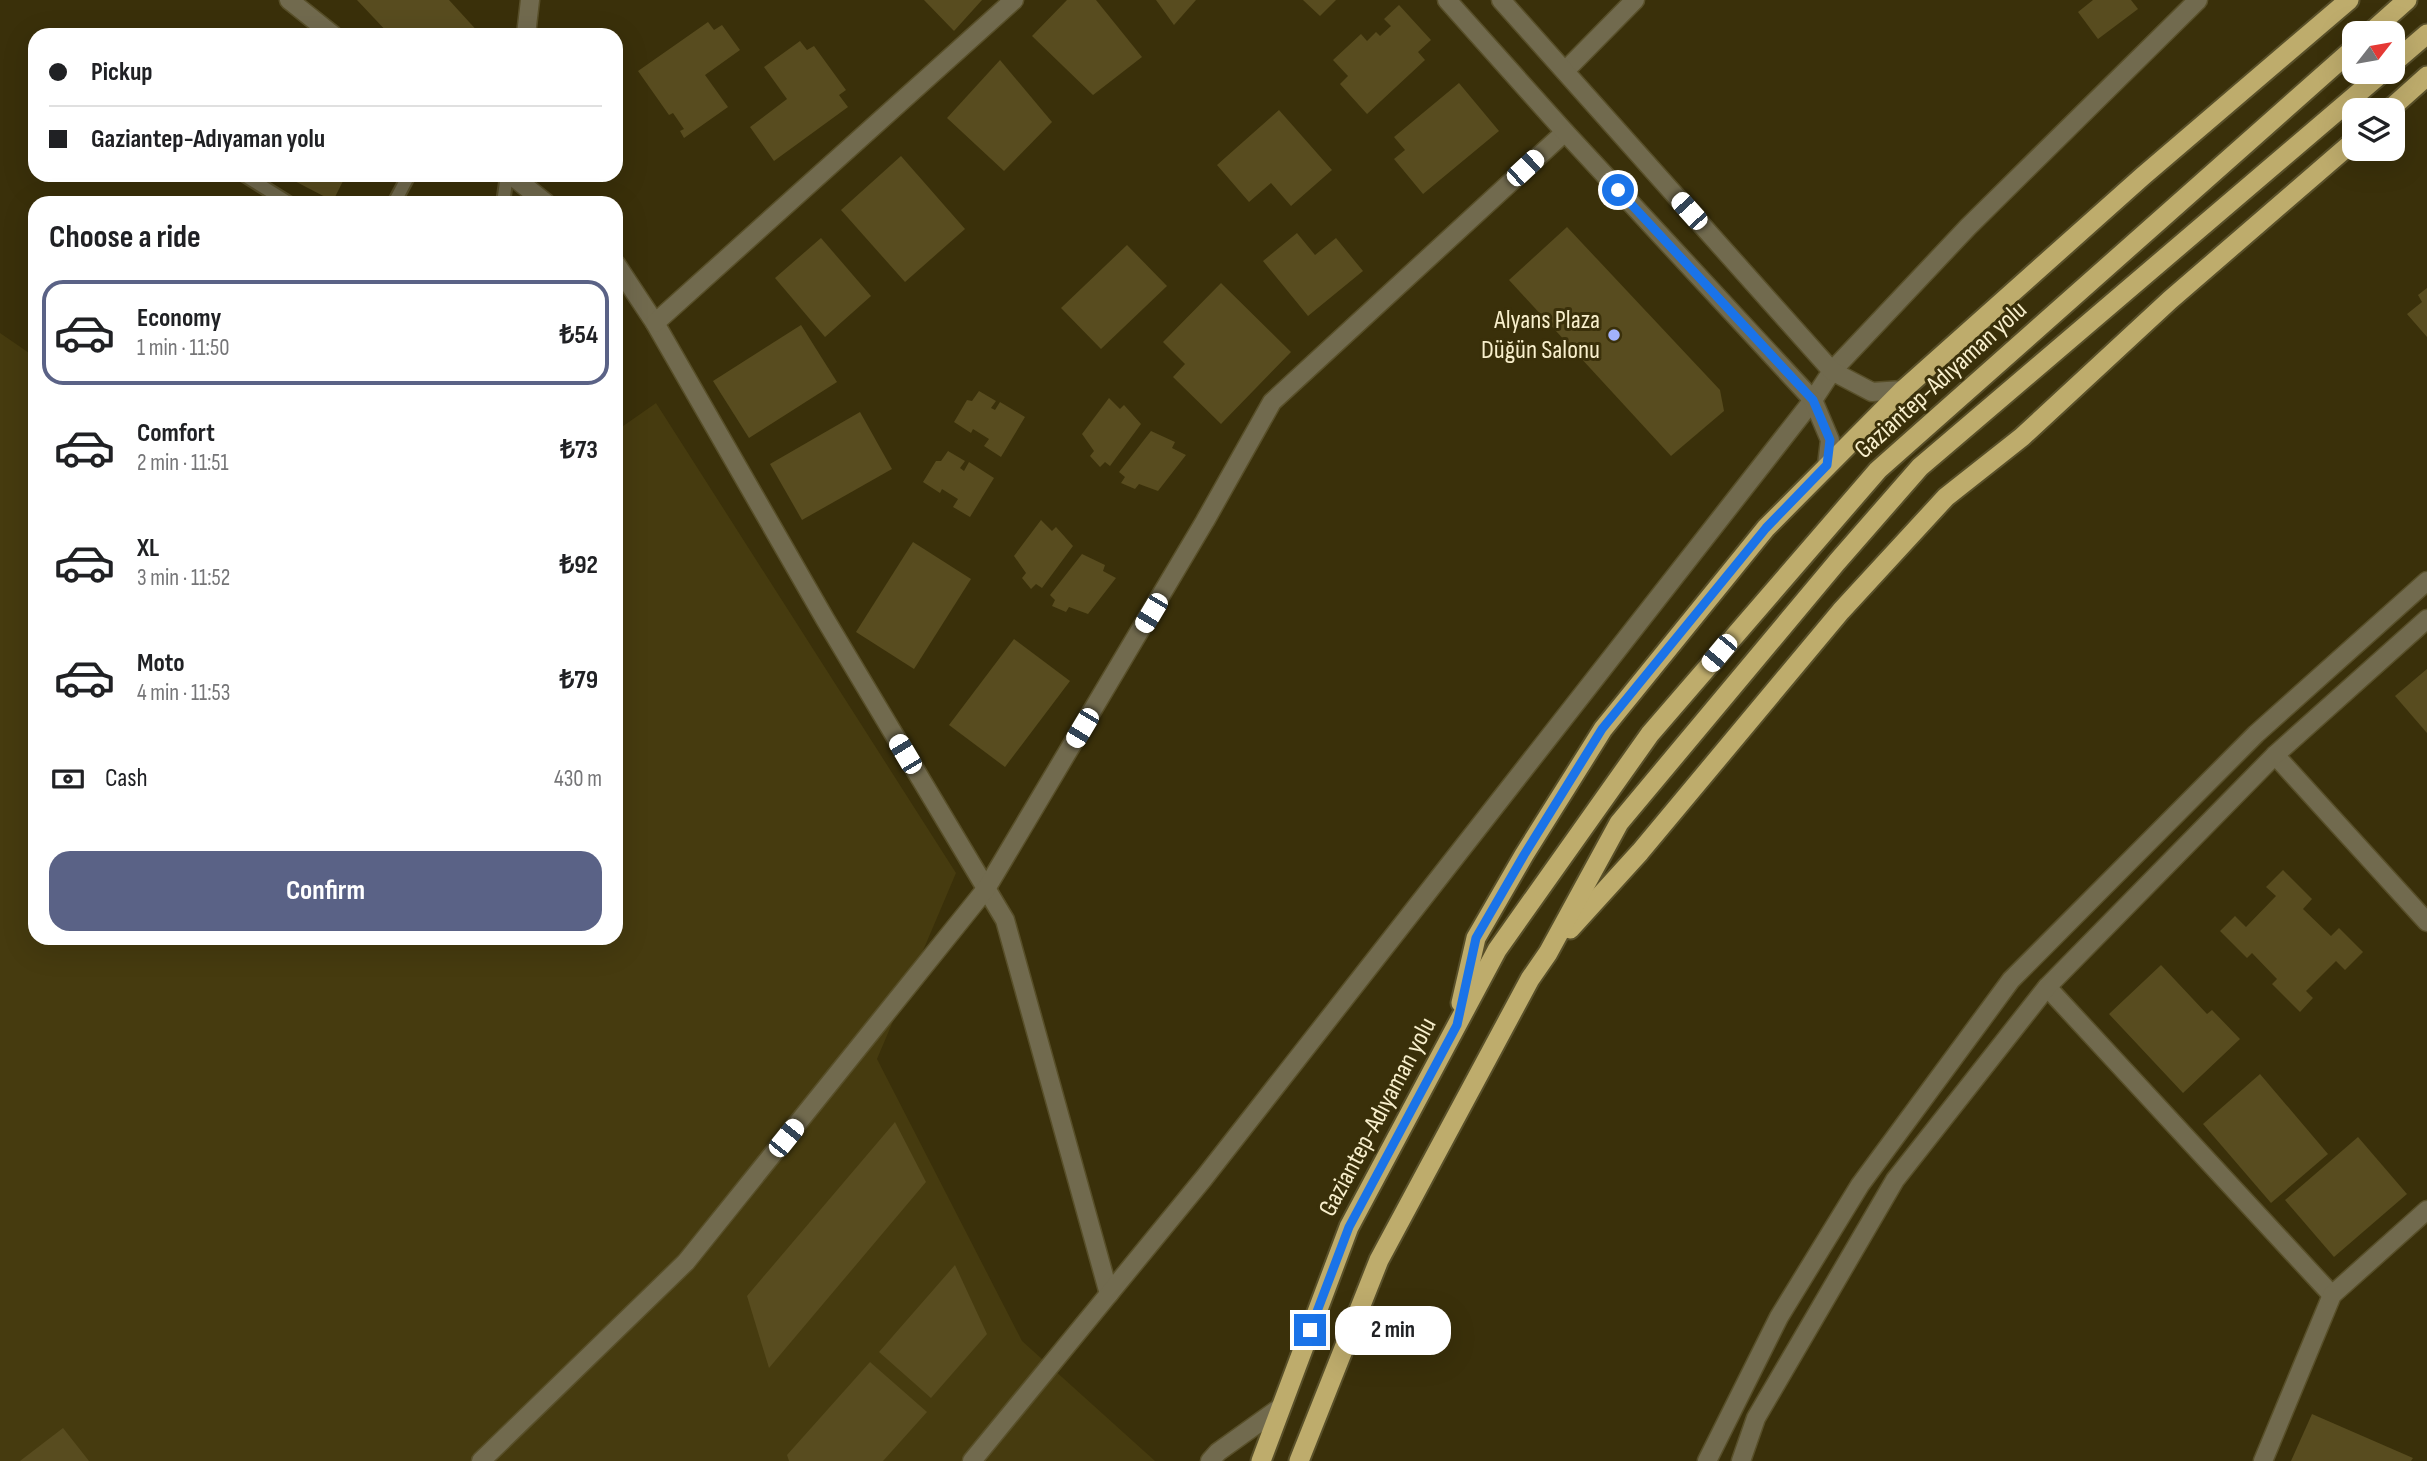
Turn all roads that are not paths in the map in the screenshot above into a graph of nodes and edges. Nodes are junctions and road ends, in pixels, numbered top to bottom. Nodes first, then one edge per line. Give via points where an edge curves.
1 (530, 0) edge
2 (1014, 0) edge
3 (1447, 0) edge
4 (1501, 0) edge
5 (1635, 0) edge
6 (2198, 0) edge
7 (2349, 0) edge
8 (2407, 0) edge
9 (298, 3) edge
10 (2383, 21) edge
11 (325, 28) edge
12 (527, 28) edge
13 (2427, 34) edge
14 (2405, 53) edge
15 (2342, 59) edge
16 (1565, 71) junction
17 (2427, 76) edge
18 (2369, 84) edge
19 (2402, 98) edge
20 (1564, 132) junction
21 (2342, 151) edge
22 (255, 182) edge
23 (518, 182) edge
24 (278, 196) edge
25 (537, 196) edge
26 (623, 275) edge
27 (655, 323) junction
28 (1832, 371) junction
29 (1903, 390) junction
30 (1813, 400) junction
31 (1827, 465) junction
32 (2427, 581) edge
33 (2427, 619) edge
34 (2275, 755) junction
35 (986, 889) junction
36 (2427, 922) edge
37 (1548, 953) junction
38 (2047, 987) junction
39 (1457, 1025) junction
40 (2427, 1210) edge
41 (1109, 1294) junction
42 (2332, 1295) junction
43 (1281, 1407) junction
44 (481, 1461) edge
45 (972, 1461) edge
46 (1210, 1461) edge
47 (1261, 1461) edge
48 (1298, 1461) edge
49 (1707, 1461) edge
50 (1741, 1461) edge
51 (2263, 1461) edge

1 - 12 street
2 - 27 street
3 - 20 street
4 - 16 street
5 - 16 street
6 - 28 street via 1968,227
7 - 29 highway
8 - 10 highway
9 - 11 street
13 - 14 highway
15 - 39 highway, Gaziantep-Adıyaman yolu via 1878,470 1650,734 1497,950
16 - 28 street
17 - 19 highway
18 - 37 highway, Gaziantep-Adıyaman yolu via 1920,467 1619,823
20 - 30 street
20 - 35 street via 1272,402
21 - 37 highway via 2170,300 2022,437 1946,497 1841,611 1640,852
22 - 24 lane
23 - 25 street
26 - 27 street
27 - 35 street
28 - 29 street via 1872,392
28 - 30 street
29 - 31 highway
30 - 31 street via 1830,440
30 - 41 street
31 - 39 highway via 1766,528 1602,729 1476,938
32 - 49 street via 2256,734 2011,980 1860,1185 1779,1317
33 - 34 street
34 - 36 street
34 - 38 street
35 - 41 street via 1005,919
35 - 44 street via 686,1262
37 - 48 highway, Gaziantep-Adıyaman yolu via 1380,1260
38 - 42 street
38 - 50 street via 1895,1180 1756,1418
39 - 43 highway, Gaziantep-Adıyaman yolu via 1349,1227
40 - 42 street
41 - 45 street
42 - 51 street
43 - 46 street
43 - 47 highway, Gaziantep-Adıyaman yolu

